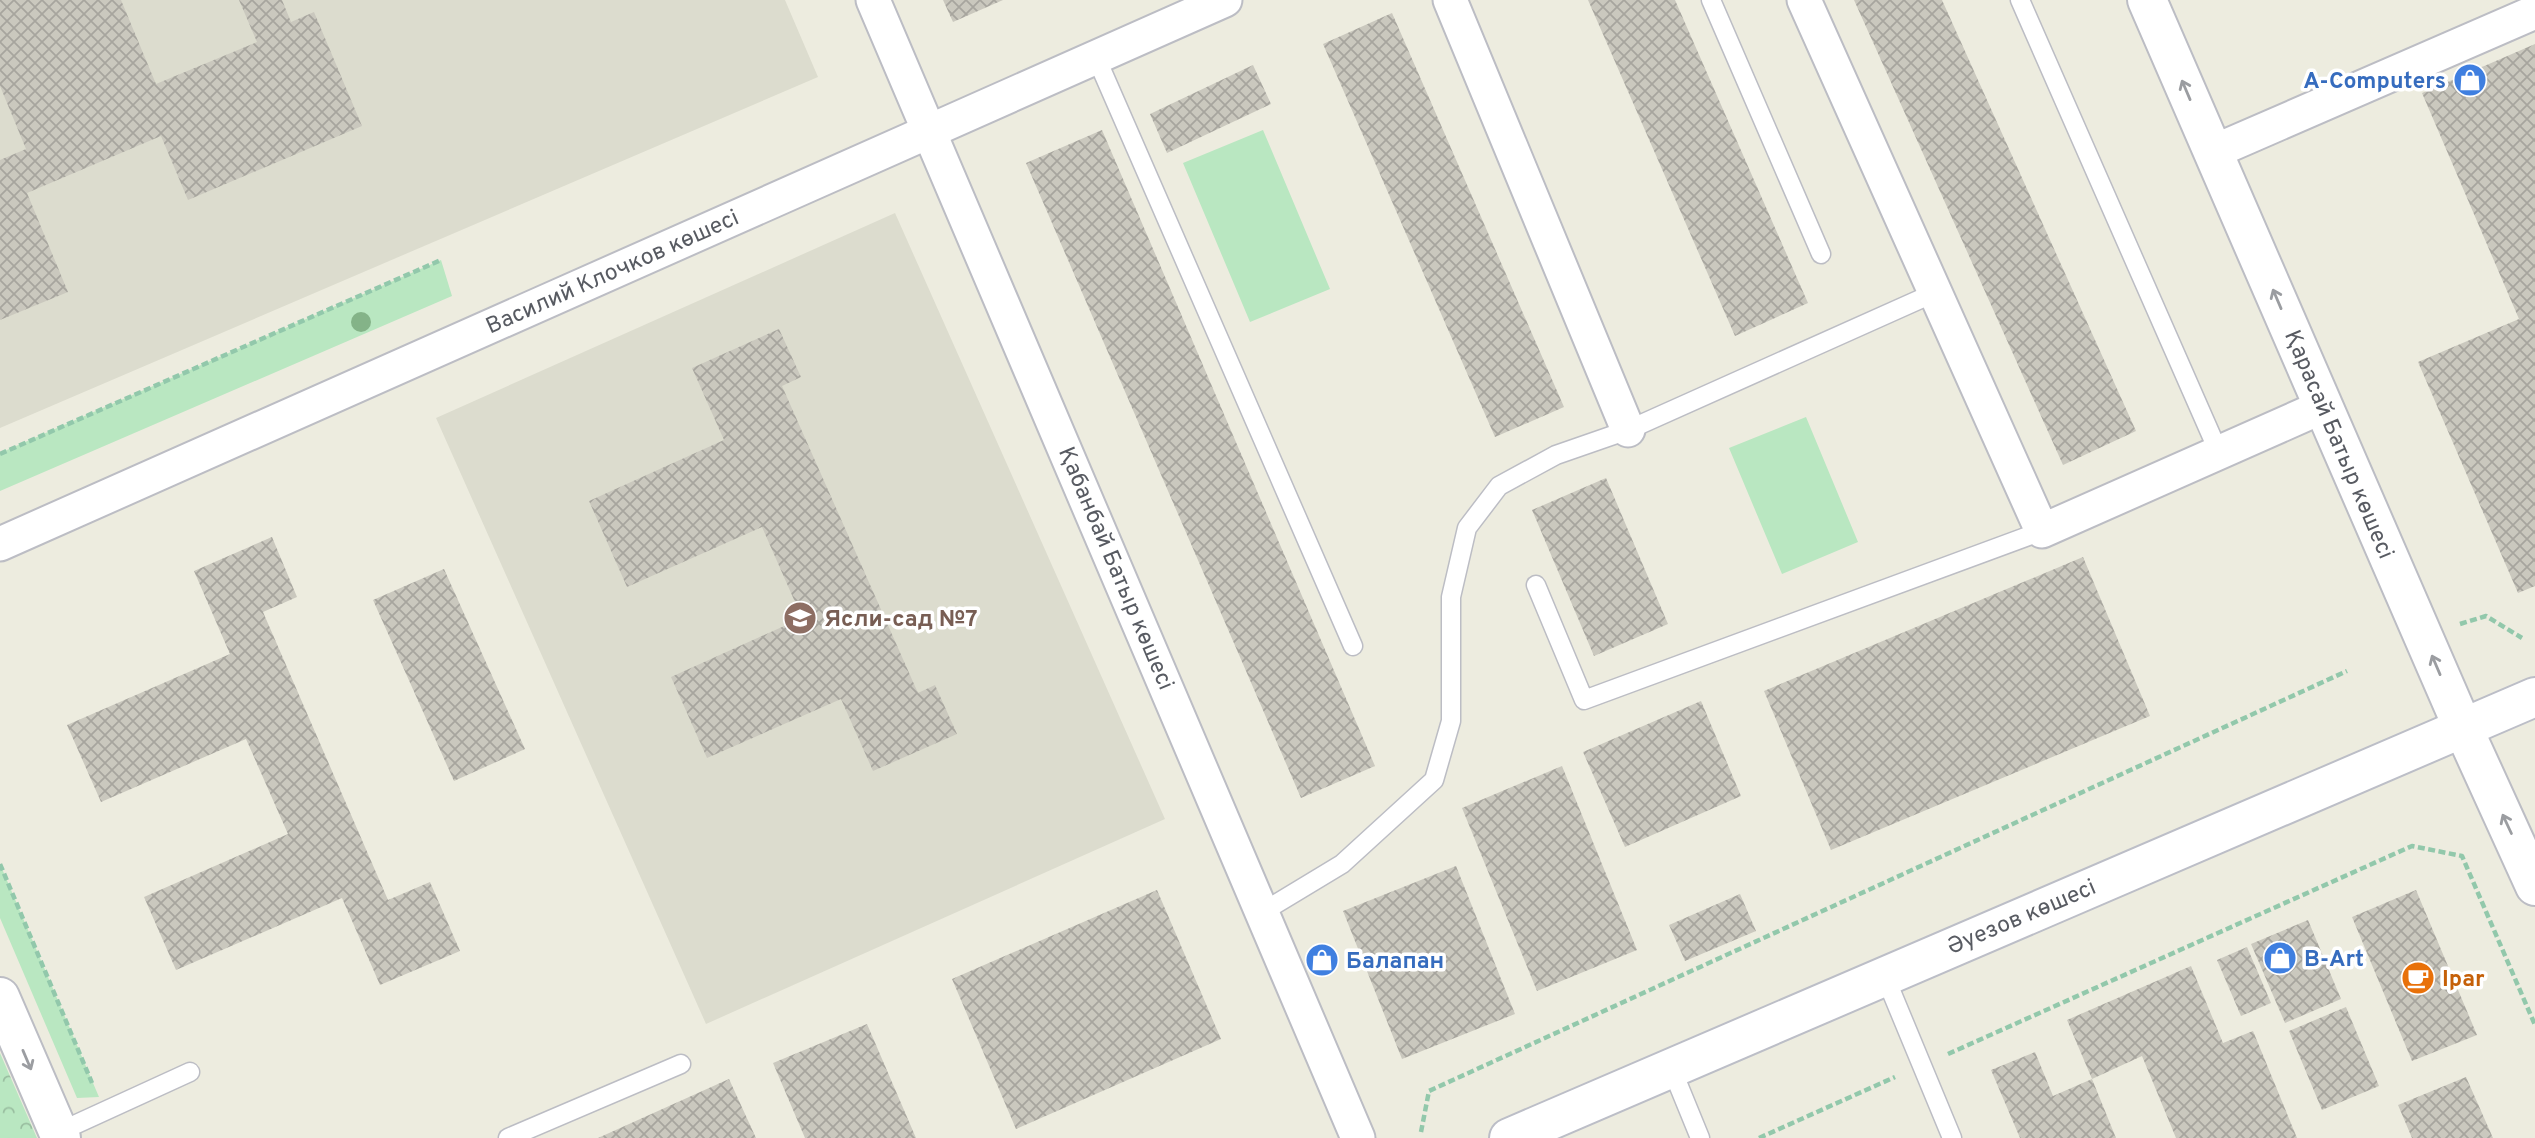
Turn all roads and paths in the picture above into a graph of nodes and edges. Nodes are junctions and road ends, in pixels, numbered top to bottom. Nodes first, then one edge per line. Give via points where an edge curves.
1 (873, 0) edge
2 (1225, 0) edge
3 (1450, 0) edge
4 (1711, 0) edge
5 (1804, 0) edge
6 (2020, 0) edge
7 (2147, 0) edge
8 (2535, 12) edge
9 (1096, 57) junction
10 (929, 130) junction
11 (2213, 152) junction
12 (1821, 254) dead end
13 (441, 260) dead end
14 (1934, 293) junction
15 (2324, 406) junction
16 (1628, 430) junction
17 (2219, 453) junction
18 (0, 454) edge
19 (2042, 531) junction
20 (0, 544) edge
21 (1536, 585) dead end
22 (2454, 626) dead end
23 (2522, 638) dead end
24 (1353, 646) dead end
25 (2347, 671) dead end
26 (2535, 697) edge
27 (2463, 728) junction
28 (0, 864) edge
29 (2535, 886) edge
30 (1264, 911) junction
31 (1884, 974) junction
32 (0, 997) edge
33 (2535, 1025) edge
34 (681, 1064) dead end
35 (1922, 1065) junction
36 (1671, 1067) junction
37 (190, 1072) dead end
38 (105, 1111) junction
39 (1420, 1132) dead end
40 (60, 1135) edge
41 (508, 1138) edge
42 (1358, 1138) edge
43 (1509, 1138) edge
44 (1700, 1138) edge
45 (1759, 1138) edge
46 (1952, 1138) edge

1 - 10 street, Қабанбай Батыр көшесі
2 - 9 street, Василий Клочков көшесі
3 - 16 street
4 - 12 lane
5 - 14 street
6 - 17 lane
11 -> 7 street, Қарасай Батыр көшесі
8 - 11 street
9 - 10 street, Василий Клочков көшесі
9 - 24 lane
10 - 20 street, Василий Клочков көшесі
10 - 30 street, Қабанбай Батыр көшесі
15 -> 11 street, Қарасай Батыр көшесі
13 - 18 path
14 - 16 lane
14 - 19 street
15 - 17 street
27 -> 15 street, Қарасай Батыр көшесі
16 - 30 lane via 1556,455 1499,486 1467,528 1451,597 1451,721 1434,780 1342,864
17 - 19 street
19 - 21 lane via 1584,700
22 - 23 path via 2486,616
25 - 39 path via 1429,1091
26 - 27 street, Әуезов көшесі
29 -> 27 street, Қарасай Батыр көшесі
27 - 31 street, Әуезов көшесі
28 - 38 path
30 - 42 street, Қабанбай Батыр көшесі
31 - 35 lane
31 - 36 street, Әуезов көшесі
32 -> 40 street
33 - 35 path via 2462,856 2412,846
34 - 41 lane
35 - 45 path
35 - 46 lane
36 - 43 street, Әуезов көшесі
36 - 44 lane
37 - 38 lane
38 - 40 lane

